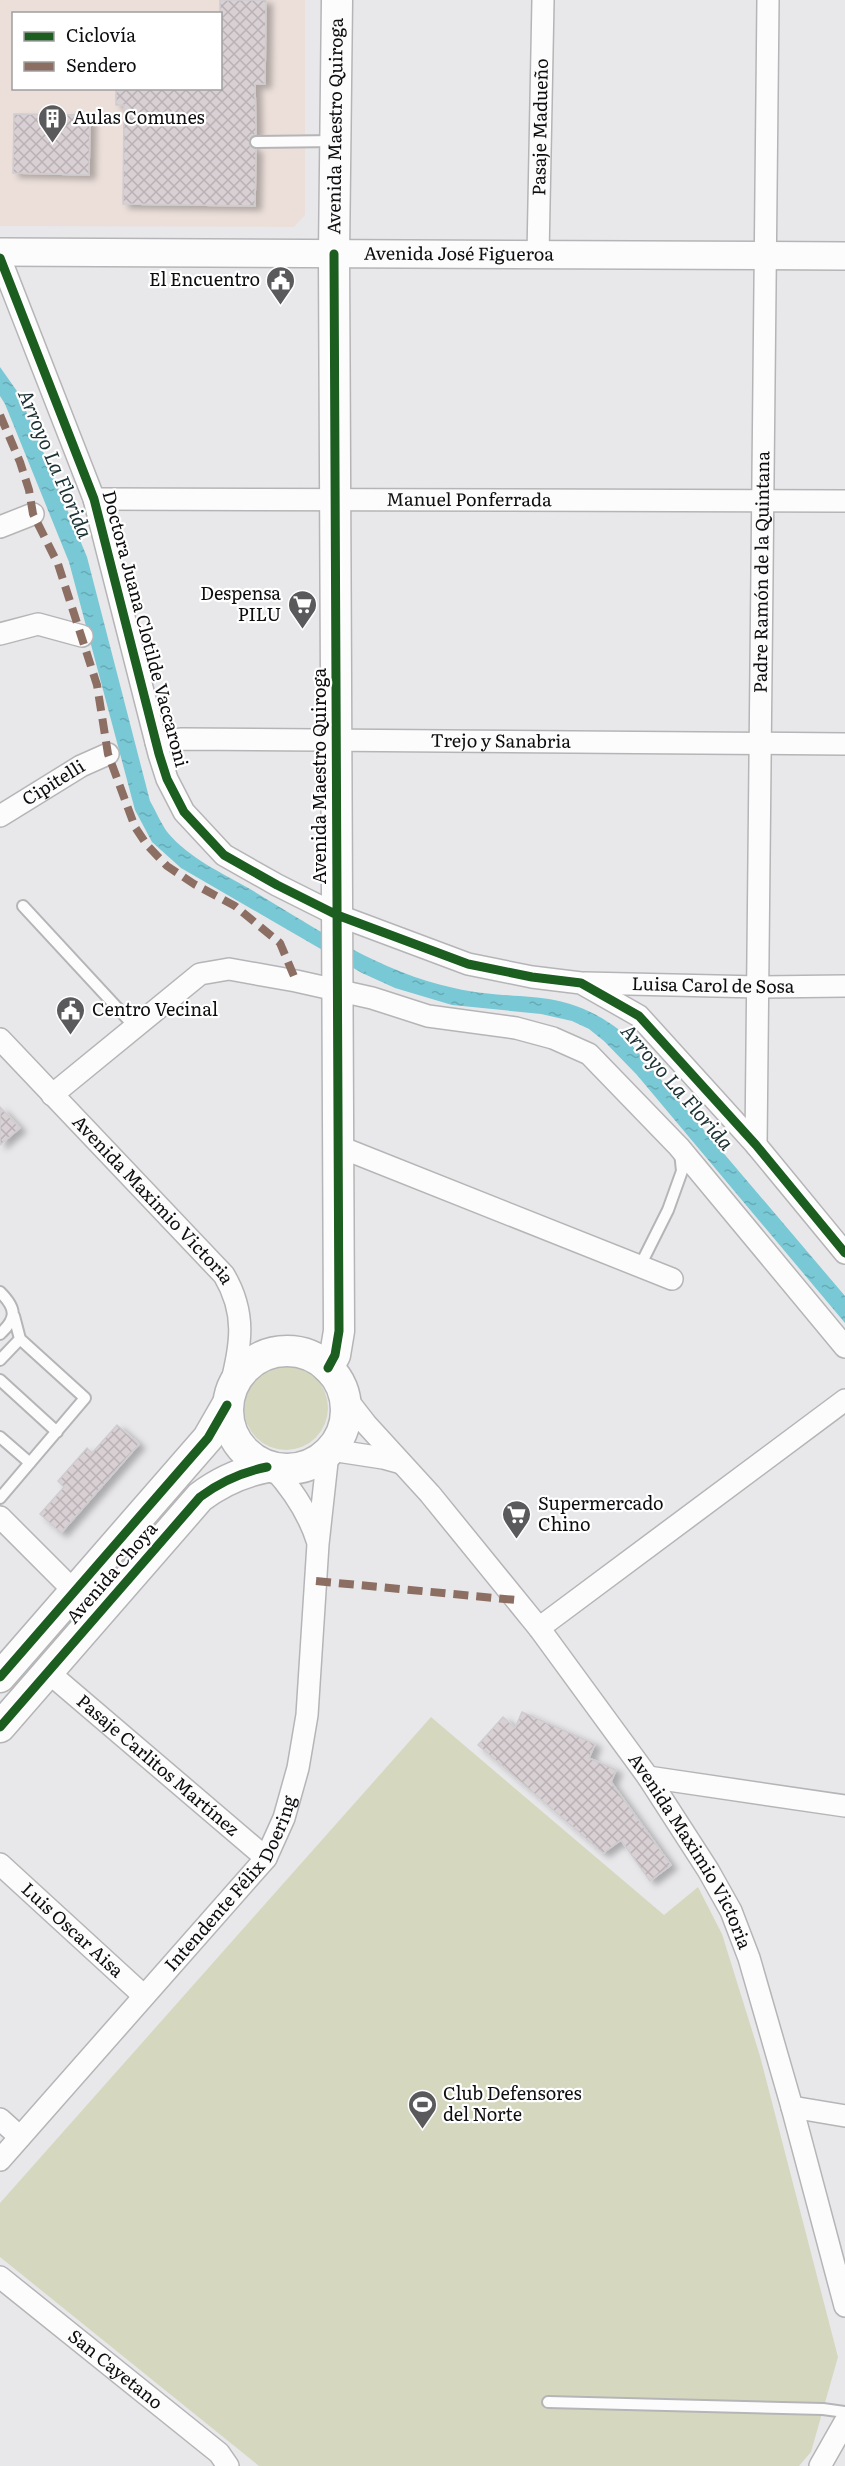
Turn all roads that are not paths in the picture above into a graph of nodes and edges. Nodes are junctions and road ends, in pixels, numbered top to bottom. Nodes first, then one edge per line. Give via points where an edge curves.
1 (337, 0) edge
2 (543, 0) edge
3 (768, 0) edge
4 (335, 141) junction
5 (256, 142) dead end
6 (0, 252) edge
7 (334, 254) junction
8 (538, 255) junction
9 (766, 256) junction
10 (845, 256) edge
11 (0, 258) edge
12 (94, 499) junction
13 (336, 500) junction
14 (764, 501) junction
15 (845, 501) edge
16 (33, 514) dead end
17 (0, 527) edge
18 (0, 634) edge
19 (82, 636) dead end
20 (336, 740) junction
21 (156, 742) junction
22 (762, 743) junction
23 (845, 744) edge
24 (108, 754) dead end
25 (0, 816) edge
26 (23, 906) dead end
27 (337, 923) junction
28 (337, 981) junction
29 (581, 983) junction
30 (845, 986) edge
31 (759, 987) junction
32 (135, 1027) junction
33 (0, 1039) edge
34 (52, 1095) junction
35 (756, 1145) junction
36 (340, 1147) junction
37 (679, 1147) junction
38 (836, 1231) edge
39 (845, 1253) edge
40 (640, 1266) junction
41 (672, 1279) dead end
42 (0, 1292) edge
43 (14, 1316) junction
44 (0, 1334) edge
45 (20, 1339) junction
46 (845, 1347) edge
47 (0, 1360) edge
48 (328, 1368) junction
49 (0, 1380) edge
50 (228, 1397) junction
51 (345, 1397) junction
52 (845, 1400) edge
53 (57, 1432) junction
54 (0, 1437) edge
55 (330, 1452) junction
56 (30, 1463) junction
57 (401, 1464) junction
58 (270, 1468) junction
59 (0, 1498) edge
60 (0, 1517) edge
61 (318, 1544) junction
62 (74, 1591) junction
63 (539, 1628) junction
64 (48, 1672) junction
65 (0, 1677) edge
66 (0, 1727) edge
67 (648, 1777) junction
68 (845, 1806) edge
69 (266, 1858) junction
70 (0, 1864) edge
71 (144, 1996) junction
72 (792, 2107) junction
73 (845, 2116) edge
74 (0, 2119) edge
75 (20, 2137) junction
76 (0, 2160) edge
77 (0, 2277) edge
78 (845, 2306) edge
79 (548, 2402) dead end
80 (845, 2412) edge
81 (845, 2422) edge
82 (228, 2466) edge
83 (820, 2466) edge

1 - 4 main road, Avenida Maestro Quiroga
2 - 8 street, Pasaje Madueño
3 - 9 street, Padre Ramón de la Quintana
4 - 5 lane
4 - 7 main road, Avenida Maestro Quiroga
6 - 7 street, Avenida José Figueroa
7 - 8 street, Avenida José Figueroa
7 - 13 main road, Avenida Maestro Quiroga
8 - 9 street, Avenida José Figueroa
9 - 10 street, Avenida José Figueroa
9 - 14 street, Padre Ramón de la Quintana
11 - 12 street, Doctora Juana Clotilde Vaccaroni
12 - 13 street, Manuel Ponferrada
12 - 21 street, Doctora Juana Clotilde Vaccaroni
13 - 14 street, Manuel Ponferrada
13 - 20 main road, Avenida Maestro Quiroga
14 - 15 street, Manuel Ponferrada
14 - 22 street, Padre Ramón de la Quintana
16 - 17 street
18 - 19 street via 38,624
20 - 21 street, Trejo y Sanabria
20 - 22 street, Trejo y Sanabria
20 - 27 main road, Avenida Maestro Quiroga
21 - 27 street, Doctora Juana Clotilde Vaccaroni via 167,779 184,812 224,855
22 - 23 street, Trejo y Sanabria
22 - 31 street, Padre Ramón de la Quintana
24 - 25 street, Cipitelli via 81,766
26 - 32 lane
27 - 28 main road, Avenida Maestro Quiroga
27 - 29 street, Doctora Juana Clotilde Vaccaroni via 468,964
28 - 32 street via 229,969 200,974
28 - 36 main road, Avenida Maestro Quiroga
28 - 37 street via 372,998 428,1016 516,1028 589,1054
29 - 31 street, Luisa Carol de Sosa
29 - 35 street, Doctora Juana Clotilde Vaccaroni via 639,1016
30 - 31 street, Luisa Carol de Sosa
31 - 35 street, Padre Ramón de la Quintana
32 - 34 street
33 - 34 street, Avenida Maximio Victoria
34 - 50 street, Avenida Maximio Victoria via 224,1275 235,1294 240,1336
35 - 38 street, Doctora Juana Clotilde Vaccaroni
36 - 40 street
36 - 48 main road, Avenida Maestro Quiroga via 339,1331 335,1355
37 - 40 lane via 682,1171
37 - 46 street
38 - 39 street, Doctora Juana Clotilde Vaccaroni
40 - 41 street
42 - 43 lane
43 - 44 lane
43 - 45 lane
45 - 47 lane
45 - 53 lane via 85,1398
48 - 50 main road via 298,1352 265,1355 238,1375
48 - 51 main road
49 - 53 lane
50 - 58 main road via 228,1424 236,1443 249,1457
50 - 62 main road, Avenida Choya via 208,1438
51 - 55 main road via 345,1425
51 - 57 street, Avenida Maximio Victoria
52 - 63 street
53 - 56 lane
54 - 56 lane
55 - 57 street
55 - 58 main road via 302,1468
55 - 61 street, Intendente Félix Doering
56 - 59 lane
57 - 63 street, Avenida Maximio Victoria
58 - 61 street, Intendente Félix Doering via 286,1482 304,1508
58 - 64 main road, Avenida Choya via 236,1476 200,1497
60 - 62 street
61 - 69 street, Intendente Félix Doering via 307,1715 284,1818
62 - 65 main road, Avenida Choya
63 - 67 street, Avenida Maximio Victoria
64 - 66 main road, Avenida Choya
64 - 69 street, Pasaje Carlitos Martínez
67 - 68 street
67 - 72 street, Avenida Maximio Victoria via 731,1911 749,1958
69 - 71 street, Intendente Félix Doering
70 - 71 street, Luis Oscar Aisa
71 - 75 street, Intendente Félix Doering
72 - 73 street
72 - 78 street, Avenida Maximio Victoria
74 - 75 street
75 - 76 street, Intendente Félix Doering
77 - 82 street, San Cayetano via 219,2453
79 - 80 lane
81 - 83 street

